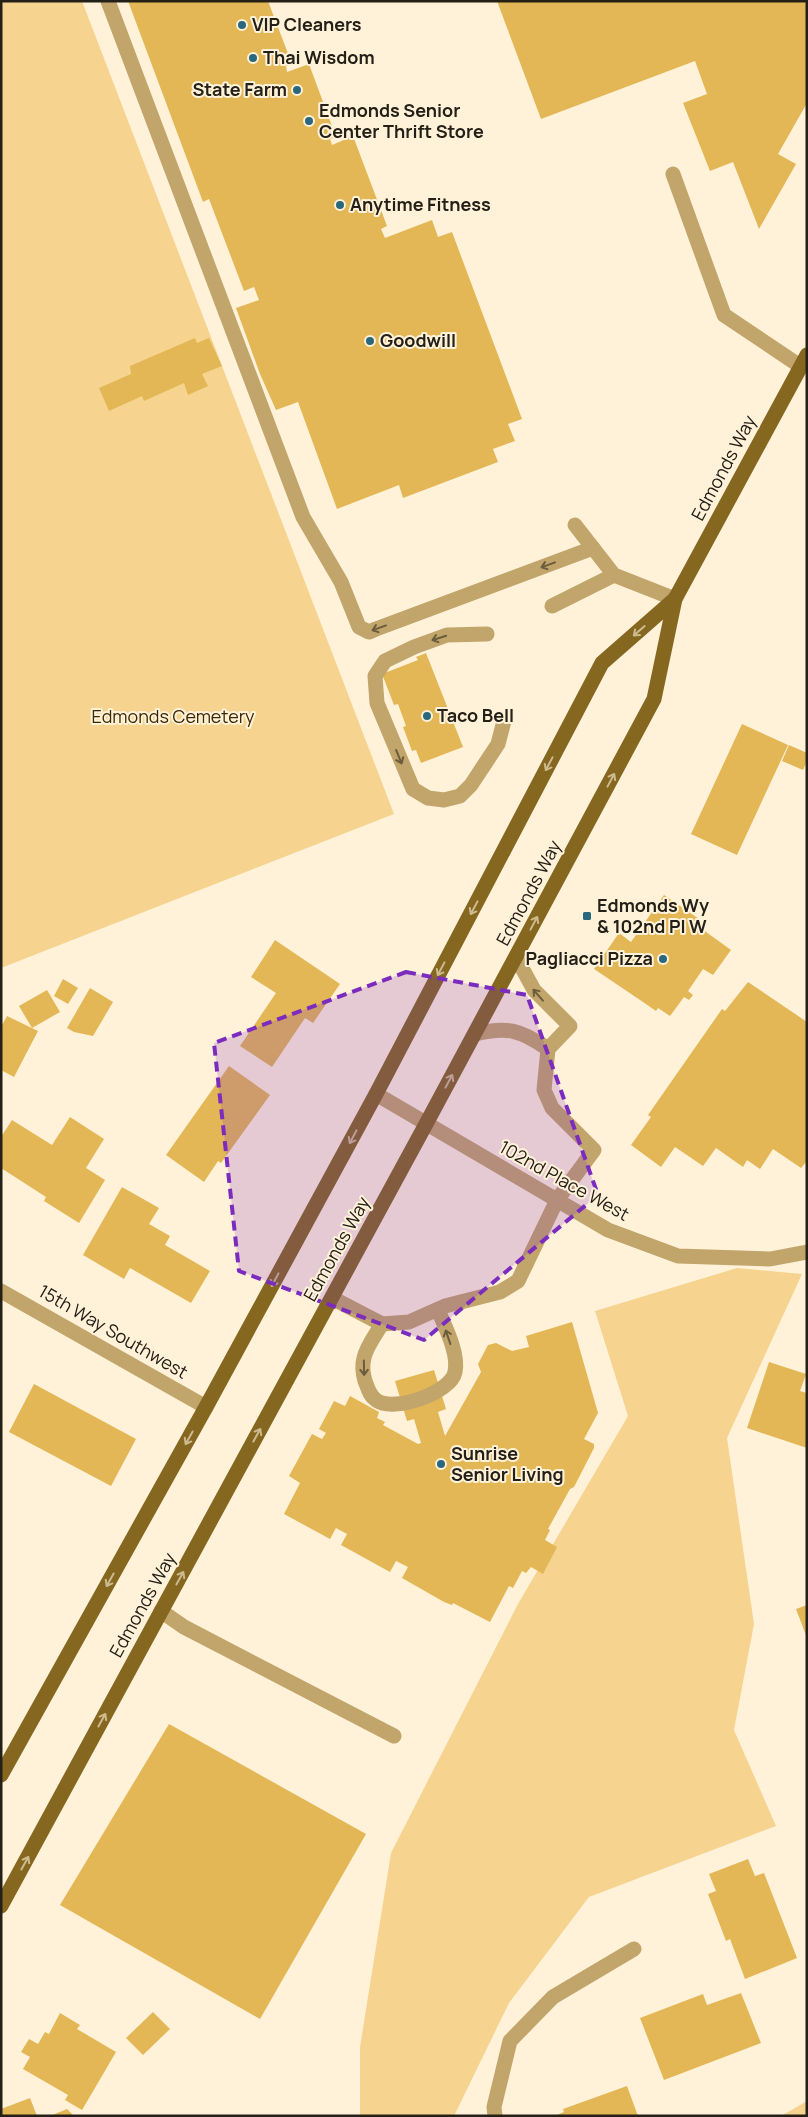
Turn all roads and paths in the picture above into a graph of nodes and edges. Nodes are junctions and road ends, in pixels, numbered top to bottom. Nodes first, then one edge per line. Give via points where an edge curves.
1 (108, 1) edge
2 (673, 174) dead end
3 (804, 361) edge
4 (575, 525) dead end
5 (593, 548) junction
6 (614, 575) junction
7 (675, 599) junction
8 (552, 606) dead end
9 (487, 634) dead end
10 (504, 721) dead end
11 (516, 957) junction
12 (475, 1034) junction
13 (548, 1049) junction
14 (376, 1094) junction
15 (426, 1124) junction
16 (557, 1200) junction
17 (807, 1252) edge
18 (1, 1290) edge
19 (332, 1298) junction
20 (438, 1310) junction
21 (382, 1324) junction
22 (206, 1407) junction
23 (161, 1611) junction
24 (394, 1736) dead end
25 (1, 1775) edge
26 (1, 1906) edge
27 (634, 1949) dead end
28 (495, 2116) edge

5 -> 1 street via 369,632 359,627 341,582 303,517
2 - 3 street via 724,315
3 - 7 main road, Edmonds Way
4 - 5 street
5 - 6 street
6 - 7 street
6 - 8 street
11 -> 7 main road, Edmonds Way via 654,699
7 -> 14 main road, Edmonds Way via 602,663
9 -> 10 street via 447,635 385,661 375,676 377,703 413,789 428,798 444,800 460,796 471,785 498,744
11 - 12 main road, Edmonds Way
13 -> 11 street via 570,1026 534,990
12 - 13 street via 509,1029
15 -> 12 main road, Edmonds Way
13 - 16 street via 543,1081 545,1097 594,1150
14 - 15 street, 102nd Place West
14 -> 22 main road, Edmonds Way
15 - 16 street, 102nd Place West
15 - 19 main road, Edmonds Way
16 - 17 street, 102nd Place West via 608,1230 678,1256 770,1260
16 - 20 street via 518,1281 500,1292
18 - 22 street, 15th Way Southwest
19 - 21 street
23 -> 19 main road, Edmonds Way
20 - 21 street via 409,1322
21 -> 20 street via 364,1357 364,1376 369,1392 377,1401 405,1403 449,1385 455,1371 449,1339
22 -> 25 main road, Edmonds Way
23 - 24 street via 184,1627
26 -> 23 main road, Edmonds Way
27 - 28 street via 553,1997 510,2041 494,2107

